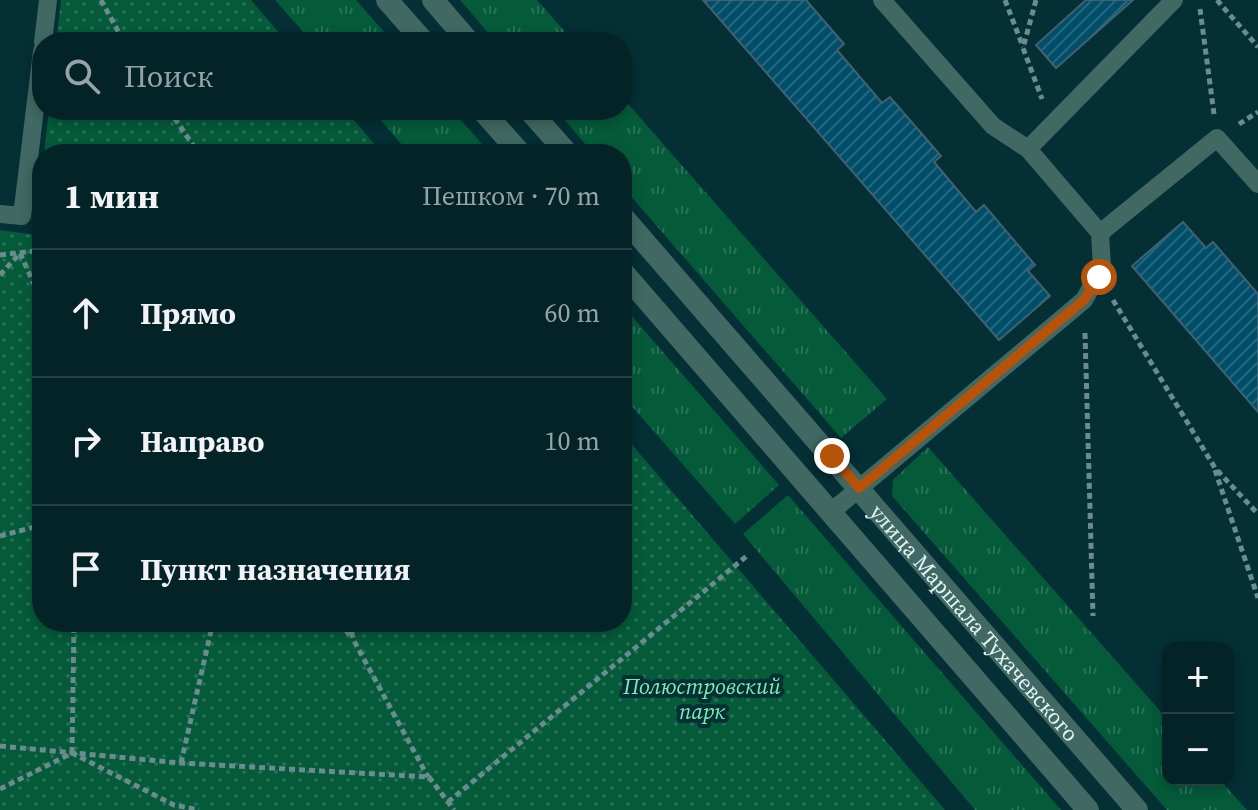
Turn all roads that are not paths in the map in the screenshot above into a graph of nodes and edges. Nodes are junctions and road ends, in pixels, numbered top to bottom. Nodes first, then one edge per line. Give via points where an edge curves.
1 (48, 0) edge
2 (387, 0) edge
3 (433, 0) edge
4 (882, 0) edge
5 (1174, 0) edge
6 (44, 32) edge
7 (415, 32) edge
8 (460, 32) edge
9 (34, 120) edge
10 (491, 120) edge
11 (538, 120) edge
12 (512, 144) edge
13 (559, 144) edge
14 (1028, 149) junction
15 (1258, 184) edge
16 (0, 214) edge
17 (632, 227) edge
18 (1100, 233) junction
19 (632, 283) edge
20 (859, 488) junction
21 (831, 512) junction
22 (1088, 810) edge
23 (1137, 810) edge

1 - 6 lane
2 - 7 street
3 - 8 street
4 - 14 lane via 993,126
5 - 14 lane
9 - 16 lane via 22,216
10 - 12 street
11 - 13 street
14 - 18 lane
15 - 18 lane via 1217,138
17 - 20 street, улица Маршала Тухачевского
18 - 20 lane via 1099,277 1084,300
19 - 21 street, улица Маршала Тухачевского
20 - 21 lane
20 - 23 street, улица Маршала Тухачевского
21 - 22 street, улица Маршала Тухачевского

